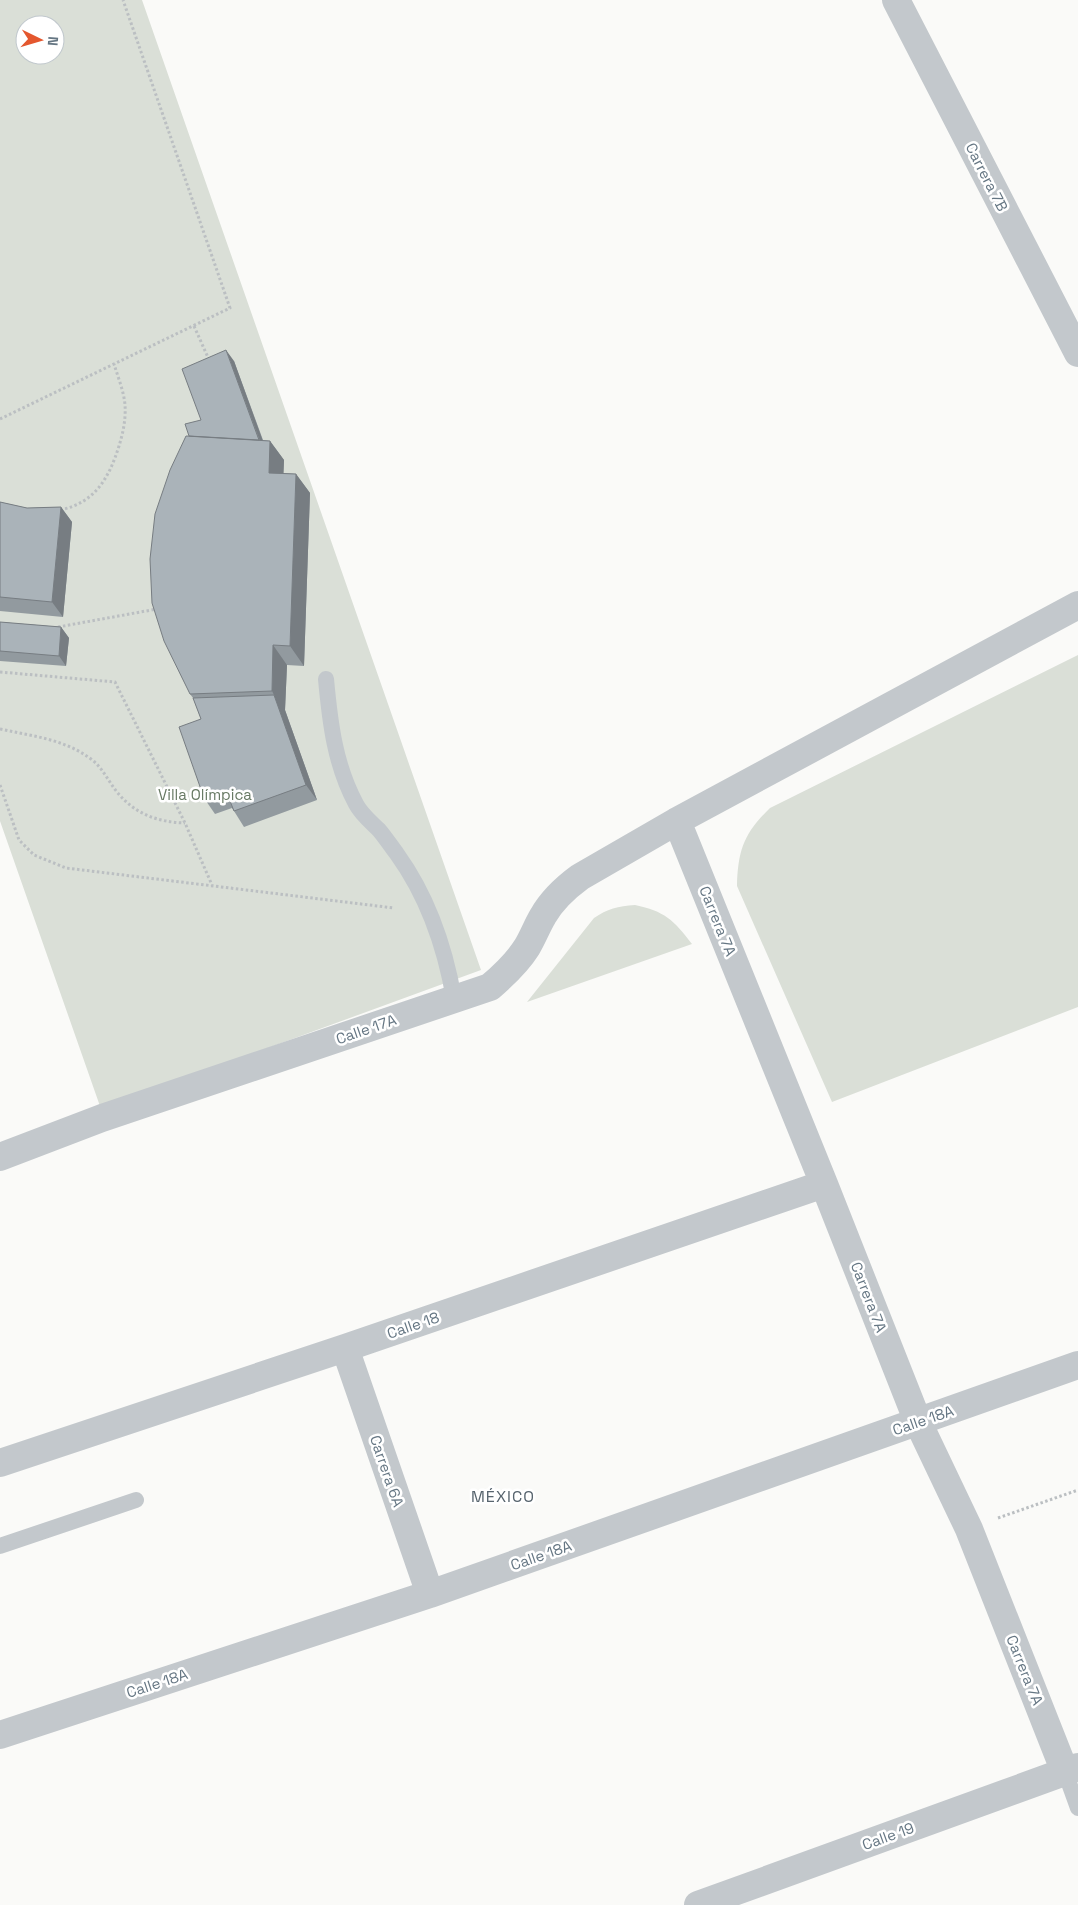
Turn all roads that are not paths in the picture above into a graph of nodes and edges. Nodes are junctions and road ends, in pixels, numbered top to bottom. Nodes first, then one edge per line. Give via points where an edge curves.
1 (896, 0) edge
2 (1078, 353) edge
3 (1078, 604) edge
4 (326, 679) dead end
5 (677, 820) junction
6 (454, 999) junction
7 (0, 1157) edge
8 (824, 1184) junction
9 (345, 1348) junction
10 (1078, 1365) edge
11 (918, 1422) junction
12 (0, 1463) edge
13 (136, 1500) dead end
14 (0, 1546) edge
15 (430, 1594) junction
16 (0, 1735) edge
17 (1072, 1769) edge
18 (1078, 1808) edge
19 (707, 1904) edge

1 - 2 street, Carrera 7B
3 - 5 street, Calle 17A
4 - 6 lane via 334,744 343,778 357,807 380,831 415,881 432,914
5 - 6 street, Calle 17A via 572,882 543,915 527,947 504,976 490,986
5 - 8 street, Carrera 7A
6 - 7 street, Calle 17A via 102,1118
8 - 9 street, Calle 18
8 - 11 street, Carrera 7A
9 - 12 street, Calle 18
9 - 15 street, Carrera 6A
10 - 11 street, Calle 18A
11 - 15 street, Calle 18A
11 - 17 street, Carrera 7A via 969,1529
13 - 14 lane
15 - 16 street, Calle 18A
17 - 18 lane
17 - 19 street, Calle 19

